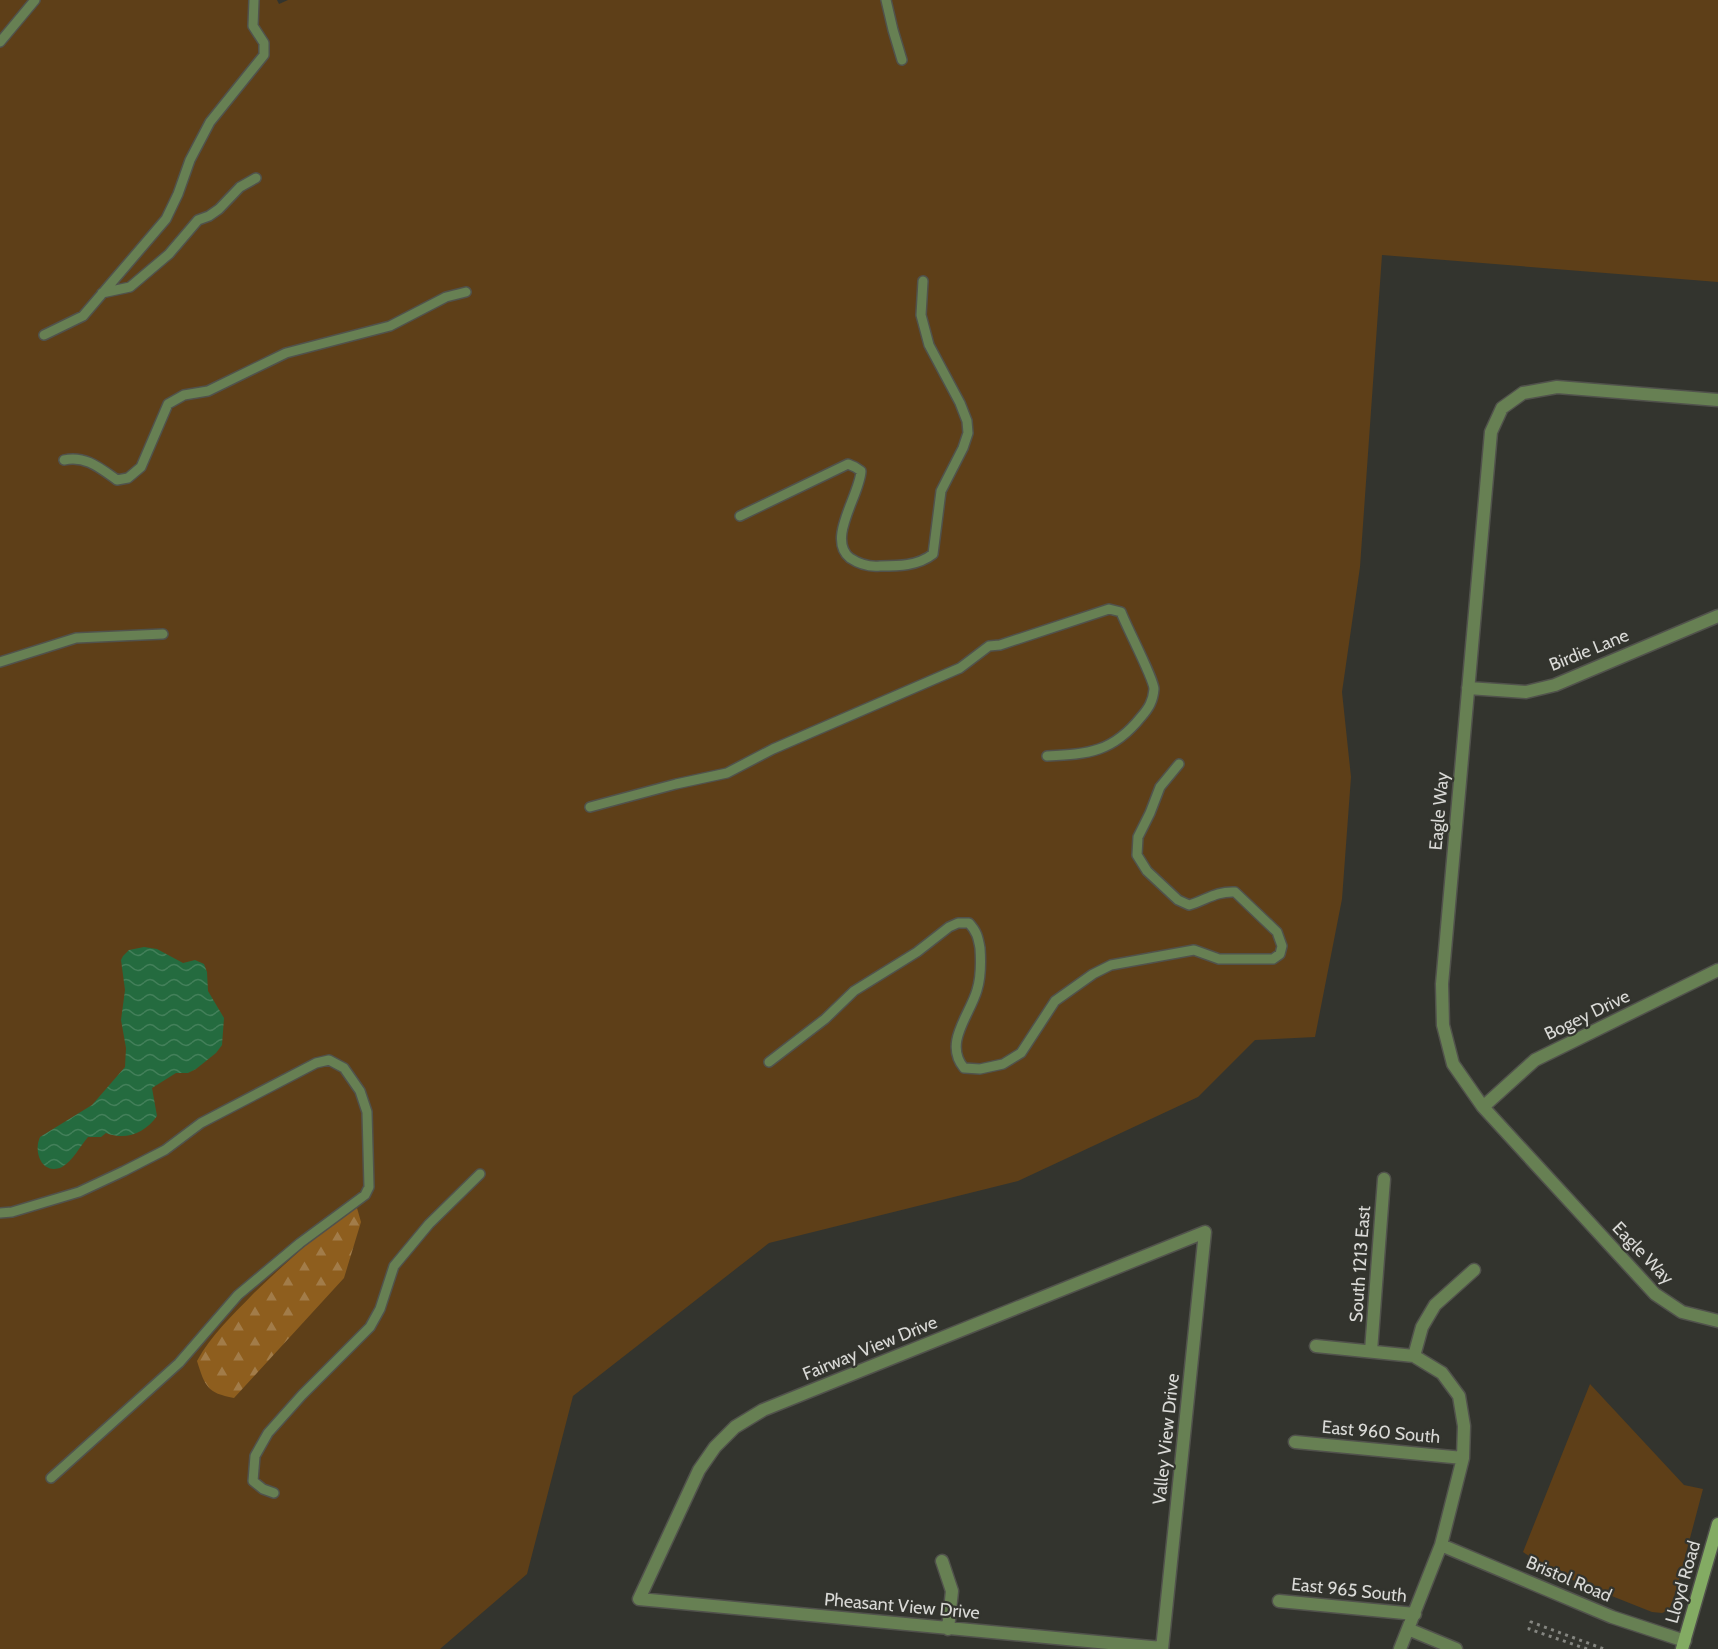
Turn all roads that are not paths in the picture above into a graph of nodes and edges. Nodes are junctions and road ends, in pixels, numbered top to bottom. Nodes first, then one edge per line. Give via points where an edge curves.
1 (35, 0) edge
2 (254, 0) edge
3 (886, 0) edge
4 (0, 42) edge
5 (902, 60) dead end
6 (256, 178) dead end
7 (923, 281) dead end
8 (466, 292) dead end
9 (102, 293) junction
10 (44, 335) dead end
11 (1718, 400) edge
12 (64, 460) dead end
13 (740, 516) dead end
14 (1718, 616) edge
15 (164, 634) dead end
16 (0, 662) edge
17 (1468, 688) junction
18 (1047, 756) dead end
19 (1179, 764) dead end
20 (590, 807) dead end
21 (1718, 970) edge
22 (769, 1062) dead end
23 (1483, 1107) junction
24 (480, 1174) dead end
25 (1384, 1179) dead end
26 (0, 1213) edge
27 (1205, 1232) joint
28 (1474, 1270) dead end
29 (1718, 1321) edge
30 (1316, 1346) dead end
31 (1371, 1351) junction
32 (1414, 1356) junction
33 (1295, 1442) dead end
34 (1463, 1458) junction
35 (51, 1478) dead end
36 (274, 1493) dead end
37 (1718, 1524) edge
38 (1441, 1545) junction
39 (942, 1561) dead end
40 (639, 1599) joint
41 (1280, 1601) dead end
42 (1414, 1614) junction
43 (948, 1629) junction
44 (1408, 1629) junction
45 (1684, 1645) edge
46 (1162, 1649) edge
47 (1400, 1649) edge
48 (1456, 1649) edge

1 - 4 lane
2 - 9 lane via 253,26 264,43 264,55 210,122 166,219
3 - 5 lane
6 - 9 lane via 240,187 209,216 198,220 169,254 130,287
7 - 13 lane via 921,315 929,345 968,421 963,448 941,491 933,554 925,561 875,567 846,555 842,547 844,520 857,492 861,471 848,464
8 - 12 lane via 446,297 390,326 286,353 208,391 184,395 168,404 141,467 128,478 117,480 74,457
9 - 10 lane via 82,316
11 - 17 street, Eagle Way via 1557,387 1523,393 1502,408 1491,432
14 - 17 street, Birdie Lane via 1555,685 1526,692
15 - 16 lane via 76,638
17 - 23 street, Eagle Way via 1442,984 1443,1025 1453,1064
18 - 20 lane via 1083,754 1110,746 1151,706 1154,686 1120,612 1108,609 989,646 960,668 727,772
19 - 22 lane via 1160,787 1138,837 1137,855 1147,871 1178,900 1189,905 1222,891 1235,892 1277,933 1282,946 1280,954 1273,959 1219,959 1194,950 1111,965 1055,1001 1021,1053 1004,1064 964,1068 955,1045 977,991 980,955 977,932 969,923 958,923 854,991
21 - 23 street, Bogey Drive via 1535,1060
23 - 29 street, Eagle Way via 1655,1294 1682,1312
24 - 36 lane via 429,1224 394,1266 370,1327 268,1433 255,1456 253,1481
25 - 31 street, South 1213 East
26 - 35 lane via 79,1191 124,1171 165,1150 201,1123 316,1063 329,1060 344,1068 360,1091 367,1112 369,1187 365,1195 238,1295 180,1363
27 - 40 street, Fairway View Drive via 763,1410 735,1427 699,1470
27 - 46 street, Valley View Drive
28 - 32 street via 1435,1305 1422,1327
30 - 31 street
31 - 32 street
32 - 34 street via 1442,1373 1459,1396 1464,1426
33 - 34 street, East 960 South
34 - 38 street
37 - 45 street, Lloyd Road
38 - 42 street
38 - 45 street, Bristol Road
39 - 43 street via 952,1591
40 - 43 street, Pheasant View Drive
41 - 42 street, East 965 South
42 - 44 street
43 - 46 street, Pheasant View Drive
44 - 47 street
44 - 48 street, East 965 South

